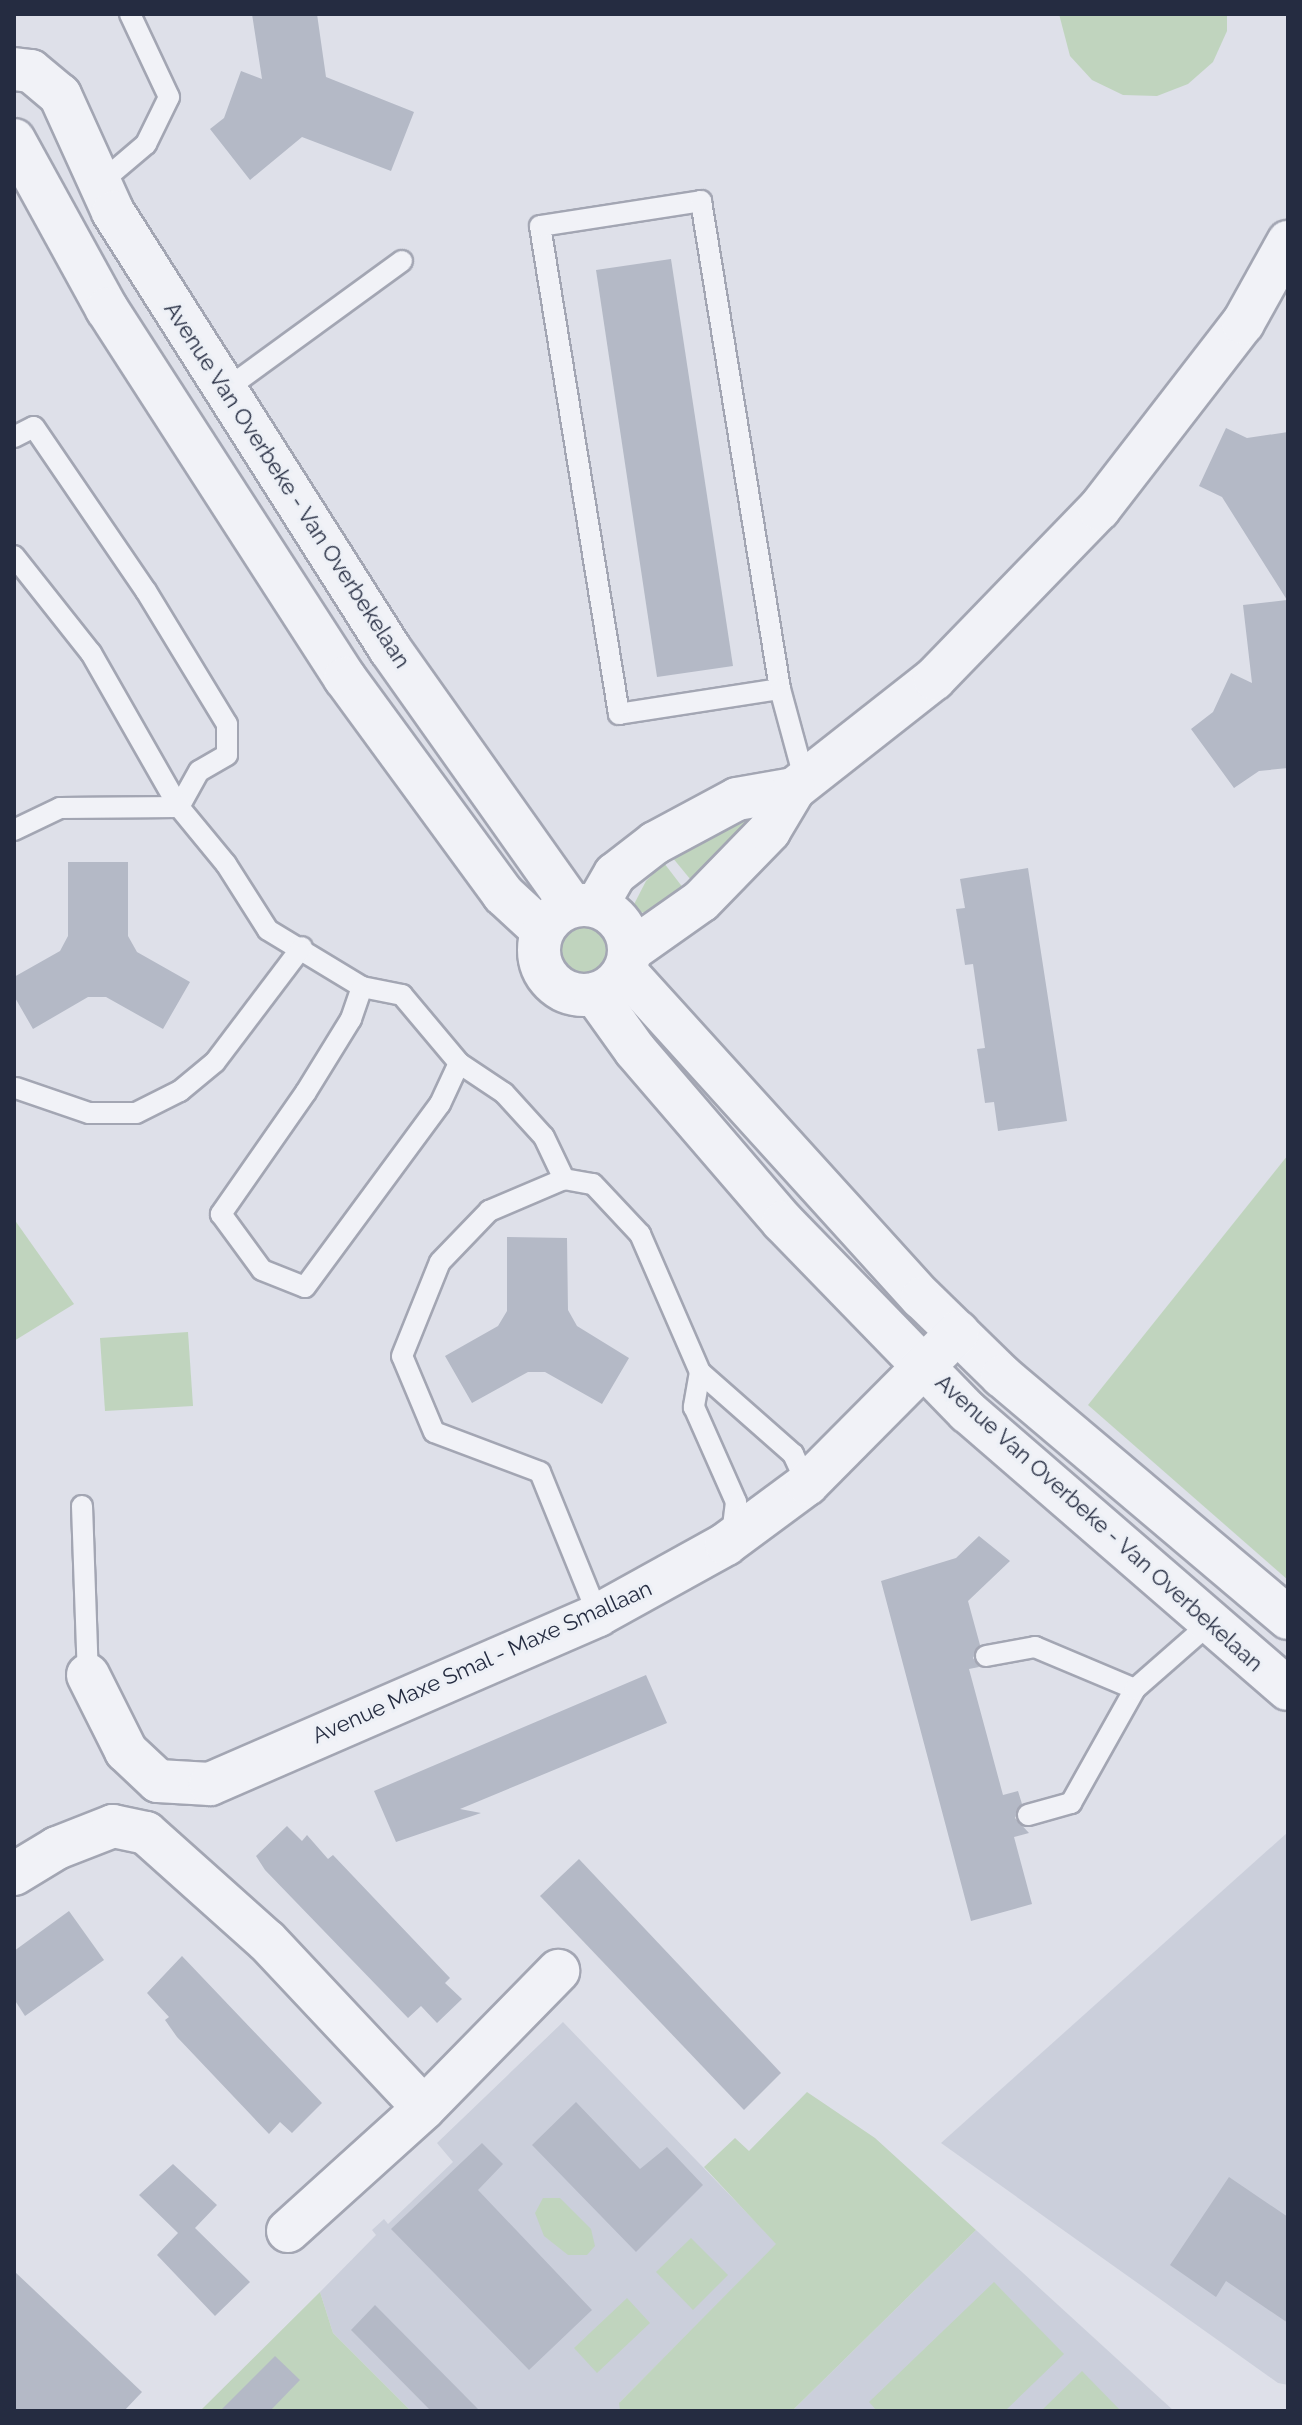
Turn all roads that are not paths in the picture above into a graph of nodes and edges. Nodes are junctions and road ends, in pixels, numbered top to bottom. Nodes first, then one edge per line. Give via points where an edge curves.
1 (130, 14) edge
2 (14, 69) edge
3 (14, 140) edge
4 (99, 184) junction
5 (14, 210) edge
6 (58, 227) junction
7 (1288, 242) edge
8 (402, 261) dead end
9 (225, 390) junction
10 (179, 422) junction
11 (14, 437) edge
12 (14, 556) edge
13 (780, 689) junction
14 (800, 785) junction
15 (179, 807) junction
16 (14, 830) edge
17 (570, 914) junction
18 (302, 947) junction
19 (616, 972) junction
20 (362, 987) junction
21 (459, 1063) junction
22 (16, 1088) dead end
23 (564, 1179) junction
24 (958, 1332) junction
25 (924, 1367) junction
26 (700, 1372) junction
27 (807, 1484) junction
28 (82, 1506) dead end
29 (726, 1544) junction
30 (598, 1615) junction
31 (1288, 1618) edge
32 (1209, 1624) junction
33 (986, 1656) dead end
34 (88, 1675) joint
35 (1135, 1689) junction
36 (1288, 1689) edge
37 (1028, 1815) dead end
38 (14, 1874) edge
39 (558, 1971) dead end
40 (424, 2108) junction
41 (288, 2231) dead end

1 - 4 lane via 169,97 146,144
2 - 4 street, Avenue Van Overbeke - Van Overbekelaan via 31,71 60,95
3 - 6 street, Avenue Van Overbeke - Van Overbekelaan
4 - 6 street
4 - 9 street, Avenue Van Overbeke - Van Overbekelaan
5 - 6 street
6 - 10 street, Avenue Van Overbeke - Van Overbekelaan
7 - 14 street via 1243,323 1099,509 934,679
8 - 9 lane
9 - 10 street
9 - 17 street, Avenue Van Overbeke - Van Overbekelaan via 390,649
10 - 17 street, Avenue Van Overbeke - Van Overbekelaan via 345,678 503,894
11 - 15 lane via 34,427 146,591 227,724 227,755 199,771
12 - 15 lane via 91,653
13 - 13 lane via 701,201 540,226 619,714
13 - 14 lane
14 - 17 street via 737,799 655,843
14 - 19 street via 769,831 701,901
15 - 16 lane via 60,808
15 - 18 lane via 226,864 268,930
17 - 19 street, Avenue Van Overbeke - Van Overbekelaan via 621,923
17 - 19 street via 538,947 548,978 561,989
18 - 20 lane
18 - 22 lane via 215,1062 180,1091 136,1113 89,1113
19 - 24 street, Avenue Van Overbeke - Van Overbekelaan
19 - 25 street, Avenue Van Overbeke - Van Overbekelaan via 635,1050 783,1222
20 - 21 lane via 402,995
20 - 21 lane via 340,1034 221,1214 262,1270 305,1287 440,1104
21 - 23 lane via 504,1093 544,1137
23 - 26 lane via 593,1184 640,1234
23 - 30 lane via 489,1211 440,1262 402,1356 434,1432 540,1472
24 - 25 street, Avenue Maxe Smal - Maxe Smallaan
24 - 31 street, Avenue Van Overbeke - Van Overbekelaan
25 - 27 street, Avenue Maxe Smal - Maxe Smallaan
25 - 32 street, Avenue Van Overbeke - Van Overbekelaan
26 - 27 lane via 793,1454
26 - 29 lane via 694,1407 736,1502 737,1524
27 - 29 street, Avenue Maxe Smal - Maxe Smallaan
28 - 34 lane
29 - 30 street, Avenue Maxe Smal - Maxe Smallaan
30 - 34 street, Avenue Maxe Smal - Maxe Smallaan via 210,1784 158,1781 126,1751
32 - 35 lane
32 - 36 street, Avenue Van Overbeke - Van Overbekelaan
33 - 35 lane via 1035,1647
35 - 37 lane via 1071,1803
38 - 40 street via 57,1848 113,1826 146,1833 267,1941
39 - 40 street
40 - 41 street

